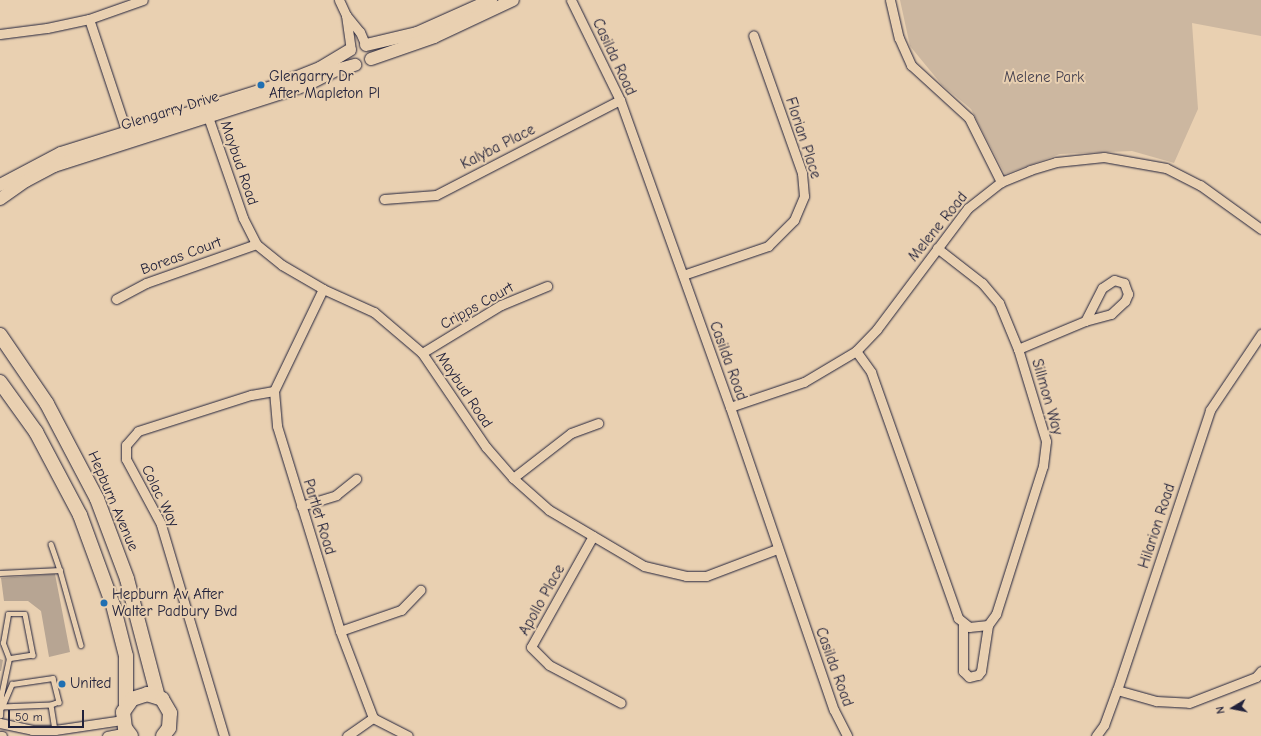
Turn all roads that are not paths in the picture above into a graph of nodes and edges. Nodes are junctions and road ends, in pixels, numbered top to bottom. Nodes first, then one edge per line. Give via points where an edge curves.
1 (143, 0) edge
2 (339, 0) edge
3 (491, 0) edge
4 (513, 0) edge
5 (571, 0) edge
6 (890, 0) edge
7 (346, 15) junction
8 (89, 19) junction
9 (0, 34) edge
10 (753, 35) dead end
11 (366, 45) junction
12 (350, 49) junction
13 (371, 59) junction
14 (355, 65) junction
15 (620, 100) junction
16 (207, 112) junction
17 (128, 136) junction
18 (1001, 182) junction
19 (0, 185) edge
20 (0, 199) edge
21 (384, 199) dead end
22 (1261, 229) edge
23 (256, 244) junction
24 (937, 248) junction
25 (683, 276) junction
26 (547, 286) dead end
27 (323, 290) junction
28 (116, 298) dead end
29 (1085, 321) junction
30 (1261, 334) edge
31 (0, 335) edge
32 (1018, 349) junction
33 (856, 351) junction
34 (422, 353) junction
35 (0, 382) edge
36 (274, 391) junction
37 (730, 407) junction
38 (598, 423) dead end
39 (513, 478) junction
40 (356, 479) dead end
41 (301, 506) junction
42 (594, 536) junction
43 (51, 544) dead end
44 (777, 548) junction
45 (60, 570) junction
46 (0, 573) edge
47 (420, 590) dead end
48 (963, 624) junction
49 (988, 625) junction
50 (340, 631) junction
51 (2, 643) edge
52 (81, 645) dead end
53 (9, 659) junction
54 (1261, 671) edge
55 (1117, 690) junction
56 (158, 697) junction
57 (620, 703) dead end
58 (51, 705) junction
59 (126, 705) junction
60 (2, 707) junction
61 (0, 716) edge
62 (373, 718) junction
63 (0, 723) edge
64 (55, 730) junction
65 (128, 732) edge
66 (107, 736) edge
67 (164, 736) edge
68 (224, 736) edge
69 (347, 736) edge
70 (408, 736) edge
71 (847, 736) edge
72 (1096, 736) edge

1 - 8 street
2 - 7 street
3 - 11 main road via 424,30
4 - 13 main road via 434,37
5 - 15 street, Casilda Road
6 - 18 street via 899,38 911,65 968,118
7 - 11 street via 360,32
7 - 12 street
8 - 9 street
8 - 17 street
10 - 25 street, Florian Place via 802,173 804,196 794,220 768,246
11 - 12 main road via 357,44
11 - 13 main road via 371,51
12 - 14 main road via 349,58
12 - 16 main road, Glengarry Drive via 311,72
13 - 14 main road via 364,66
14 - 16 main road, Glengarry Drive via 336,70 307,85
15 - 21 street, Kalyba Place via 436,195
15 - 25 street, Casilda Road
16 - 17 main road, Glengarry Drive
16 - 23 street, Maybud Road via 243,218
17 - 19 main road, Glengarry Drive via 61,153
17 - 20 main road, Glengarry Drive via 54,166
18 - 22 street, Melene Road via 1056,162 1104,157 1142,162 1166,168 1200,185
18 - 24 street, Melene Road via 968,208
23 - 27 street, Maybud Road via 282,265
23 - 28 street, Boreas Court via 146,283
24 - 32 street, Sillmon Way via 991,292 1006,318
24 - 33 street, Melene Road via 877,329
25 - 37 street, Casilda Road
26 - 34 street, Cripps Court via 501,305
27 - 34 street, Maybud Road via 374,312
27 - 36 street
29 - 29 street via 1106,316 1120,309 1128,294 1124,283 1114,280 1102,288
29 - 32 street
30 - 55 street, Hilarion Road via 1210,410
31 - 56 main road, Hepburn Avenue via 47,404 97,499 127,579
32 - 49 street, Sillmon Way via 1043,429 1046,449 1043,466 996,614
33 - 37 street, Melene Road via 804,382
33 - 48 street, Sillmon Way via 871,372 950,596
34 - 39 street, Maybud Road via 486,447
35 - 59 main road via 36,432 80,515 113,605 126,656
36 - 41 street, Partlet Road via 277,426
36 - 68 street, Colac Way via 251,395 138,431 126,445 126,459 161,524
37 - 44 street, Casilda Road
38 - 39 street via 571,433
39 - 42 street, Maybud Road via 549,510
40 - 41 street via 336,495
41 - 50 street, Partlet Road
42 - 44 street, Maybud Road via 644,566 686,576 706,576
42 - 57 street, Apollo Place via 531,648 549,665
43 - 45 lane
44 - 71 street, Casilda Road via 834,710
45 - 46 lane
45 - 52 lane
47 - 50 street via 401,610
48 - 49 street via 975,628
48 - 49 street, Sillmon Way via 963,671 969,677 978,675 981,671
50 - 62 street, Partlet Road
51 - 53 lane
51 - 53 lane via 8,614 25,614 33,655
53 - 60 lane via 1,696
54 - 55 street via 1256,677 1189,703 1156,702
55 - 72 street, Hilarion Road via 1104,725
56 - 59 main road via 139,695
56 - 67 main road via 167,705 170,713 171,721
58 - 60 lane
58 - 60 lane via 59,702 53,678 12,684
58 - 64 lane
59 - 65 main road
60 - 61 lane
62 - 69 street
62 - 70 street
63 - 64 street via 32,730
64 - 65 street via 83,727
65 - 66 street

